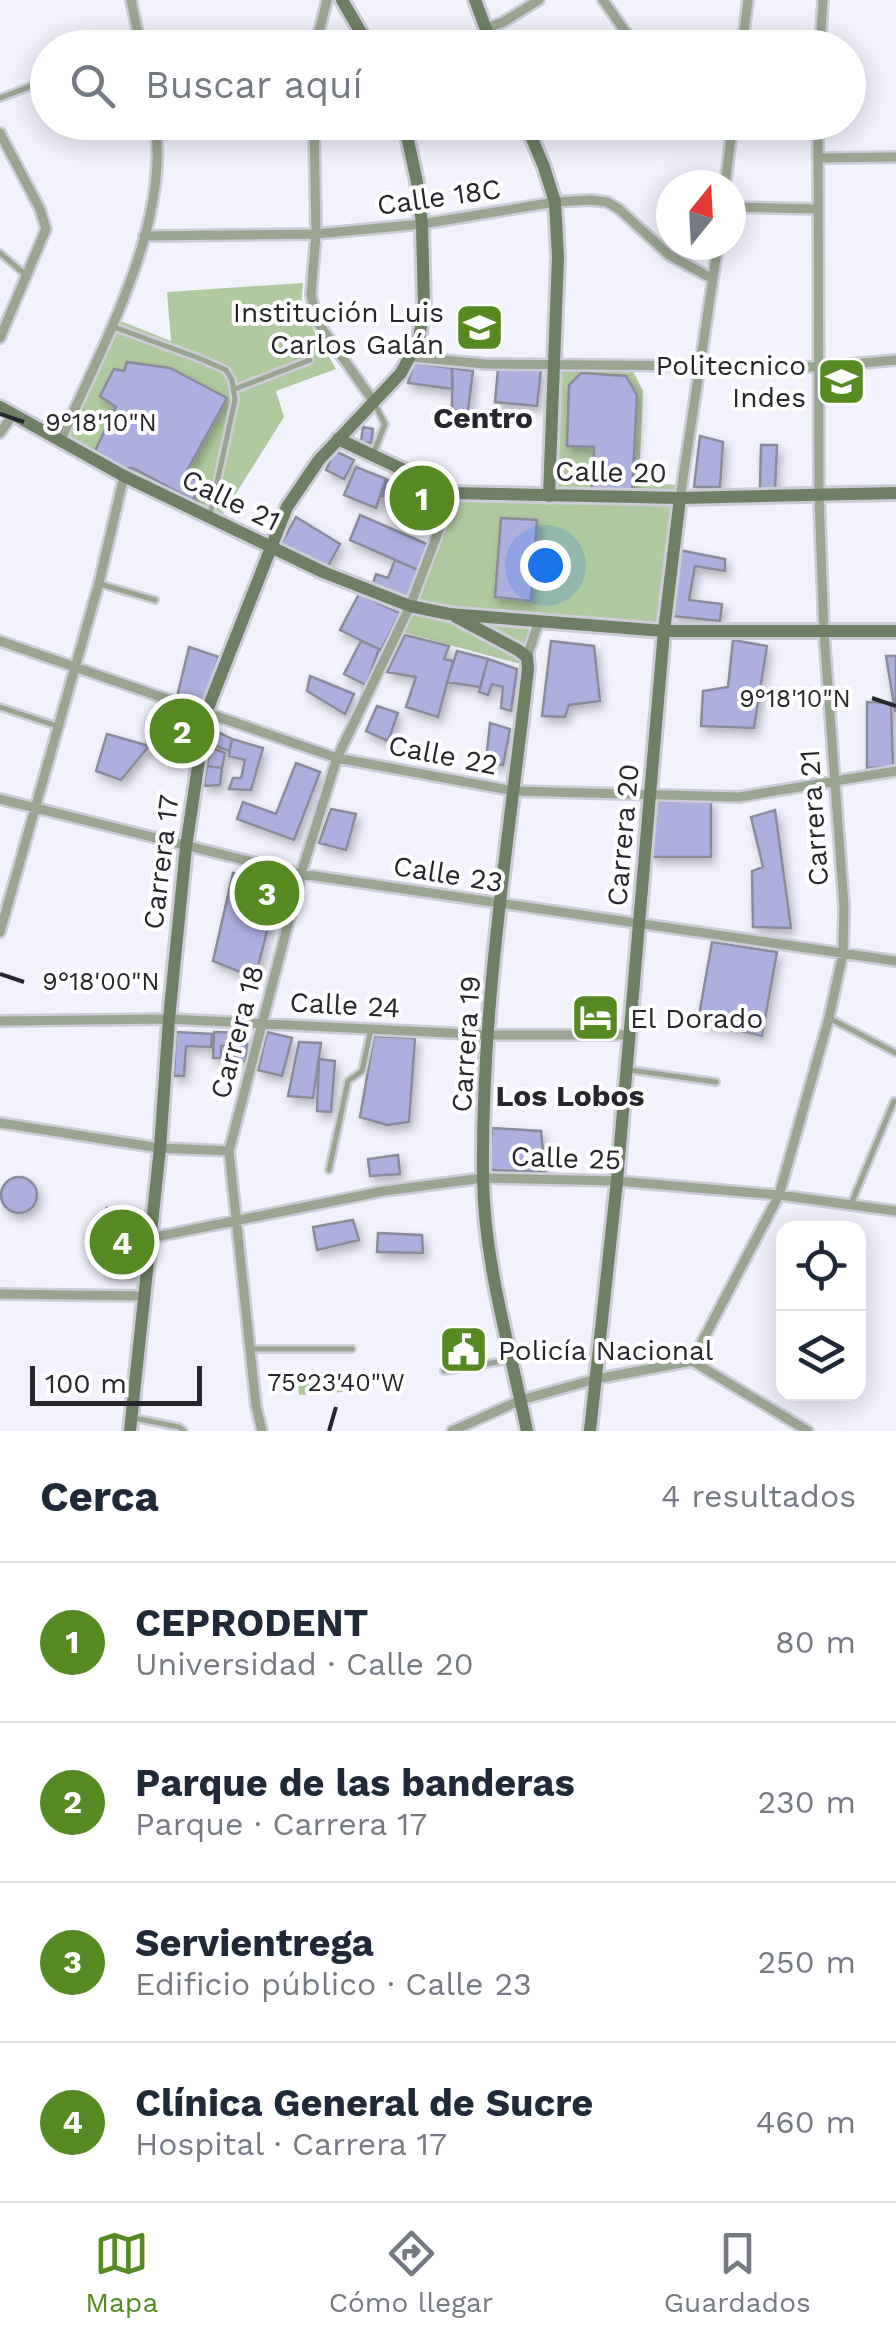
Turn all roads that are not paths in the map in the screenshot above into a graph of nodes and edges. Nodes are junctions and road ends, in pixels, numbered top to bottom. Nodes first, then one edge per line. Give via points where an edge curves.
1 (131, 0) edge
2 (327, 0) edge
3 (342, 0) edge
4 (475, 0) edge
5 (538, 0) edge
6 (603, 0) edge
7 (748, 0) edge
8 (823, 0) edge
9 (485, 29) joint
10 (137, 30) edge
11 (319, 30) edge
12 (360, 30) edge
13 (624, 30) edge
14 (744, 30) edge
15 (821, 30) edge
16 (30, 87) edge
17 (0, 98) edge
18 (0, 133) edge
19 (155, 140) edge
20 (314, 140) edge
21 (408, 140) edge
22 (531, 140) edge
23 (731, 140) edge
24 (818, 140) edge
25 (896, 157) edge
26 (818, 158) junction
27 (727, 170) edge
28 (555, 202) junction
29 (746, 208) edge
30 (818, 210) junction
31 (422, 224) junction
32 (316, 234) junction
33 (144, 236) junction
34 (0, 253) edge
35 (716, 260) edge
36 (28, 277) junction
37 (714, 279) junction
38 (110, 326) junction
39 (0, 338) edge
40 (412, 356) junction
41 (310, 360) dead end
42 (896, 360) edge
43 (556, 364) junction
44 (701, 366) junction
45 (819, 367) junction
46 (236, 389) junction
47 (374, 402) junction
48 (6, 412) edge
49 (0, 433) edge
50 (338, 438) junction
51 (60, 442) junction
52 (373, 455) junction
53 (124, 476) junction
54 (453, 493) junction
55 (896, 493) edge
56 (549, 496) junction
57 (819, 496) junction
58 (680, 498) junction
59 (210, 518) junction
60 (270, 546) junction
61 (98, 583) junction
62 (155, 600) dead end
63 (410, 606) junction
64 (450, 614) junction
65 (539, 621) junction
66 (664, 631) junction
67 (896, 632) edge
68 (824, 633) junction
69 (0, 641) edge
70 (527, 657) junction
71 (75, 667) junction
72 (0, 707) edge
73 (206, 713) junction
74 (57, 726) junction
75 (337, 758) junction
76 (896, 771) edge
77 (834, 782) junction
78 (514, 791) junction
79 (651, 796) junction
80 (0, 799) edge
81 (34, 808) junction
82 (186, 847) junction
83 (301, 874) junction
84 (5, 891) edge
85 (502, 905) junction
86 (641, 921) junction
87 (0, 932) edge
88 (843, 954) junction
89 (896, 960) edge
90 (829, 1018) junction
91 (168, 1019) junction
92 (0, 1022) edge
93 (264, 1023) junction
94 (371, 1029) junction
95 (489, 1035) junction
96 (628, 1035) junction
97 (896, 1053) edge
98 (626, 1069) junction
99 (716, 1082) dead end
100 (894, 1101) edge
101 (0, 1123) edge
102 (160, 1148) junction
103 (229, 1151) junction
104 (329, 1170) dead end
105 (483, 1178) junction
106 (617, 1181) junction
107 (779, 1195) junction
108 (852, 1204) junction
109 (896, 1211) edge
110 (238, 1222) junction
111 (150, 1238) junction
112 (0, 1294) edge
113 (143, 1296) junction
114 (250, 1349) junction
115 (352, 1349) dead end
116 (512, 1360) junction
117 (692, 1361) junction
118 (444, 1372) dead end
119 (596, 1379) junction
120 (520, 1400) junction
121 (130, 1424) edge
122 (184, 1431) edge
123 (262, 1431) edge
124 (452, 1431) edge
125 (527, 1431) edge
126 (590, 1431) edge
127 (808, 1431) edge

1 - 10 street
2 - 11 street
3 - 12 main road
4 - 9 main road
5 - 9 street
6 - 13 street
7 - 14 street
8 - 15 street
16 - 17 lane
18 - 36 street via 46,228
19 - 33 street via 155,184
20 - 32 street
21 - 31 main road, Carrera 17
22 - 28 main road
23 - 27 street
24 - 26 street, Carrera 21
25 - 26 street
26 - 30 street, Carrera 21
28 - 31 street, Calle 18C
28 - 37 street, Calle 18C via 606,202 669,255
28 - 43 main road
29 - 30 street
30 - 45 street, Carrera 21
31 - 32 street, Calle 18C
31 - 40 main road, Carrera 17 via 424,306
32 - 33 street, Calle 18C
32 - 47 street via 312,309
33 - 38 street
34 - 36 lane
35 - 37 street, Carrera 20
36 - 39 street
37 - 44 street, Carrera 20
38 - 46 lane via 226,370
38 - 51 street
40 - 43 street
40 - 47 main road, Carrera 17
41 - 46 lane
42 - 45 street
43 - 44 street
43 - 56 main road
44 - 45 street
44 - 58 street, Carrera 20
45 - 57 street, Carrera 21
46 - 59 lane
47 - 50 main road, Carrera 17
47 - 52 lane via 385,424
48 - 49 street
48 - 51 main road, Calle 21
50 - 52 main road, Calle 20
50 - 60 main road, Carrera 17 via 304,480
51 - 53 main road, Calle 21
52 - 54 main road, Calle 20
53 - 59 main road, Calle 21
53 - 61 street
54 - 56 main road, Calle 20
54 - 63 street, Carrera 18
55 - 57 main road, Calle 20
56 - 58 main road, Calle 20
57 - 58 main road, Calle 20
57 - 68 street, Carrera 21
58 - 66 main road, Carrera 20
59 - 60 main road, Calle 21
60 - 63 main road, Calle 21
60 - 73 main road, Carrera 17
61 - 62 lane
61 - 71 street
63 - 64 main road, Calle 21
63 - 75 street, Carrera 18
64 - 65 main road, Calle 21
64 - 70 main road, Calle 21
65 - 66 main road, Calle 21
65 - 70 street
66 - 68 main road, Calle 21
66 - 79 main road, Carrera 20
67 - 68 main road, Calle 21
68 - 77 street, Carrera 21
69 - 71 street, Calle 22
70 - 78 main road, Carrera 19
71 - 73 street, Calle 22
71 - 74 street
72 - 74 lane
73 - 75 street, Calle 22
73 - 82 main road, Carrera 17
74 - 81 street
75 - 78 street, Calle 22
75 - 83 street, Carrera 18
76 - 77 street, Calle 22
77 - 79 street, Calle 22 via 739,797
77 - 88 street, Carrera 21
78 - 79 street, Calle 22
78 - 85 main road, Carrera 19
79 - 86 main road, Carrera 20
80 - 81 street, Calle 23
81 - 82 street, Calle 23
81 - 84 street
82 - 83 street, Calle 23
82 - 91 main road, Carrera 17
83 - 85 street, Calle 23
83 - 93 street, Carrera 18
84 - 87 street
85 - 86 street, Calle 23
85 - 95 main road, Carrera 19
86 - 88 street, Calle 23
86 - 96 main road, Carrera 20
88 - 89 street, Calle 23
88 - 90 street, Carrera 21
90 - 97 lane
90 - 107 street, Carrera 21
91 - 92 street, Calle 24
91 - 93 street, Calle 24
91 - 102 main road, Carrera 17
93 - 94 street, Calle 24
93 - 103 street, Carrera 18
94 - 95 street, Calle 24
94 - 104 lane via 362,1070 348,1081
95 - 96 street, Calle 24
95 - 105 main road, Carrera 19
96 - 98 main road, Carrera 20
98 - 99 lane
98 - 106 main road, Carrera 20
100 - 108 lane
101 - 102 street
102 - 103 street
102 - 111 main road, Carrera 17
103 - 110 street, Carrera 18
105 - 106 street, Calle 25
105 - 110 street, Calle 25
105 - 116 main road, Carrera 19 via 491,1264
106 - 107 street, Calle 25
106 - 119 main road, Carrera 20
107 - 108 street, Calle 25
107 - 117 street, Carrera 21
108 - 109 street, Calle 25
110 - 111 street, Calle 25
110 - 114 street, Carrera 18
111 - 113 main road, Carrera 17
112 - 113 street
113 - 121 main road, Carrera 17
114 - 115 lane
114 - 123 street, Carrera 18
116 - 118 lane
116 - 120 main road, Carrera 19
117 - 119 street
117 - 127 street
119 - 120 street
119 - 126 main road, Carrera 20
120 - 124 street
120 - 125 main road, Carrera 19
121 - 122 lane

